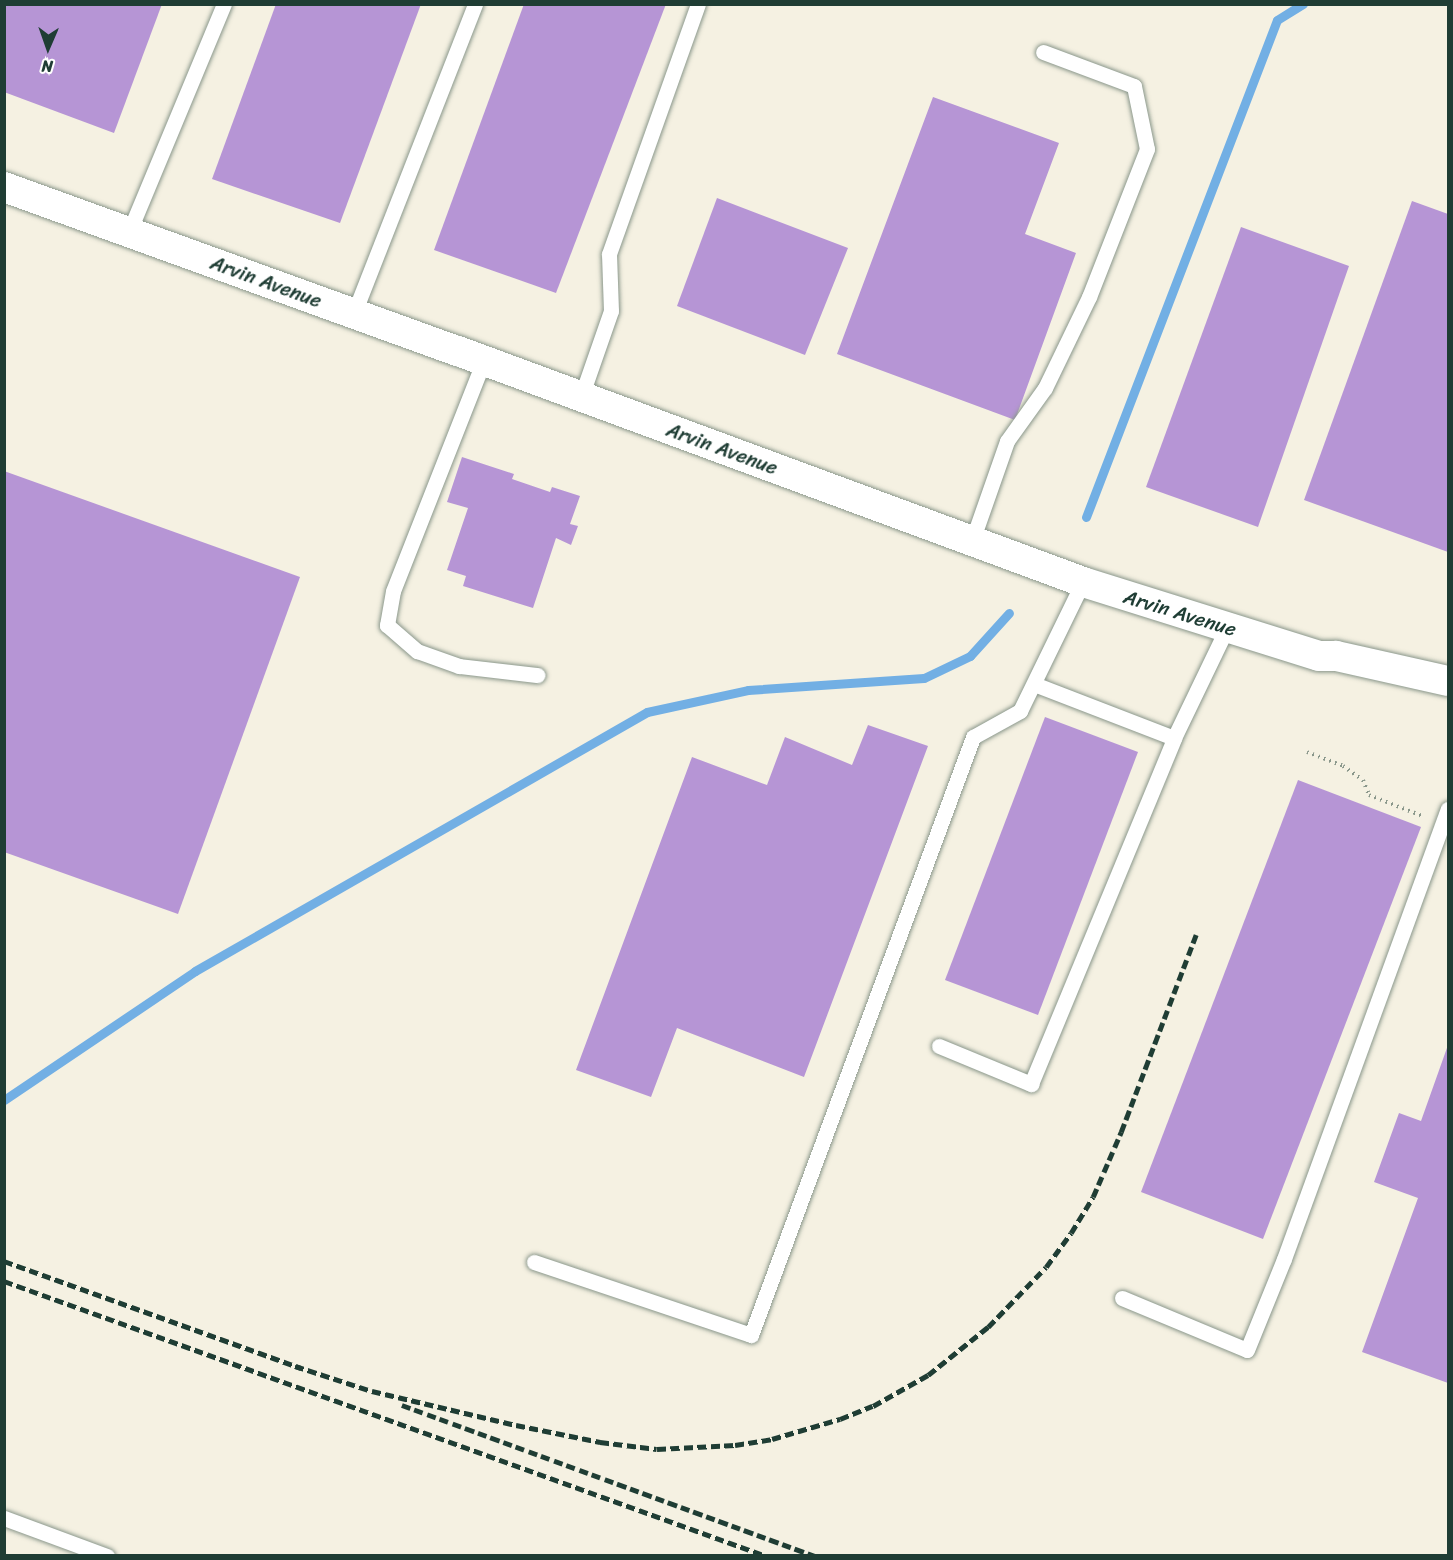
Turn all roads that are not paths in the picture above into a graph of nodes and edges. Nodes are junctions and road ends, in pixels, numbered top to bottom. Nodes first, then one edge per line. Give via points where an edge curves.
1 (224, 4) edge
2 (475, 4) edge
3 (698, 4) edge
4 (1044, 52) dead end
5 (4, 187) edge
6 (129, 232) junction
7 (354, 313) junction
8 (484, 360) junction
9 (581, 397) junction
10 (972, 541) junction
11 (1083, 582) junction
12 (1227, 628) junction
13 (537, 675) dead end
14 (1449, 681) edge
15 (1034, 684) junction
16 (1174, 738) junction
17 (1449, 809) edge
18 (939, 1046) dead end
19 (534, 1262) dead end
20 (1122, 1298) dead end
21 (4, 1518) edge
22 (107, 1556) edge

1 - 6 lane
2 - 7 lane
3 - 9 lane via 609,255 611,311
4 - 10 lane via 1134,86 1147,149 1089,297 1045,388 1007,441
5 - 6 street, Arvin Avenue
6 - 7 street, Arvin Avenue
7 - 8 street, Arvin Avenue
8 - 9 street, Arvin Avenue
8 - 13 lane via 393,591 387,625 417,651 459,666
9 - 10 street, Arvin Avenue
10 - 11 street, Arvin Avenue
11 - 12 street, Arvin Avenue
11 - 15 lane
12 - 14 street, Arvin Avenue via 1319,656 1336,656
12 - 16 lane
15 - 16 lane
15 - 19 lane via 1020,711 973,737 751,1335
16 - 18 lane via 1032,1084
17 - 20 lane via 1247,1350
21 - 22 lane

